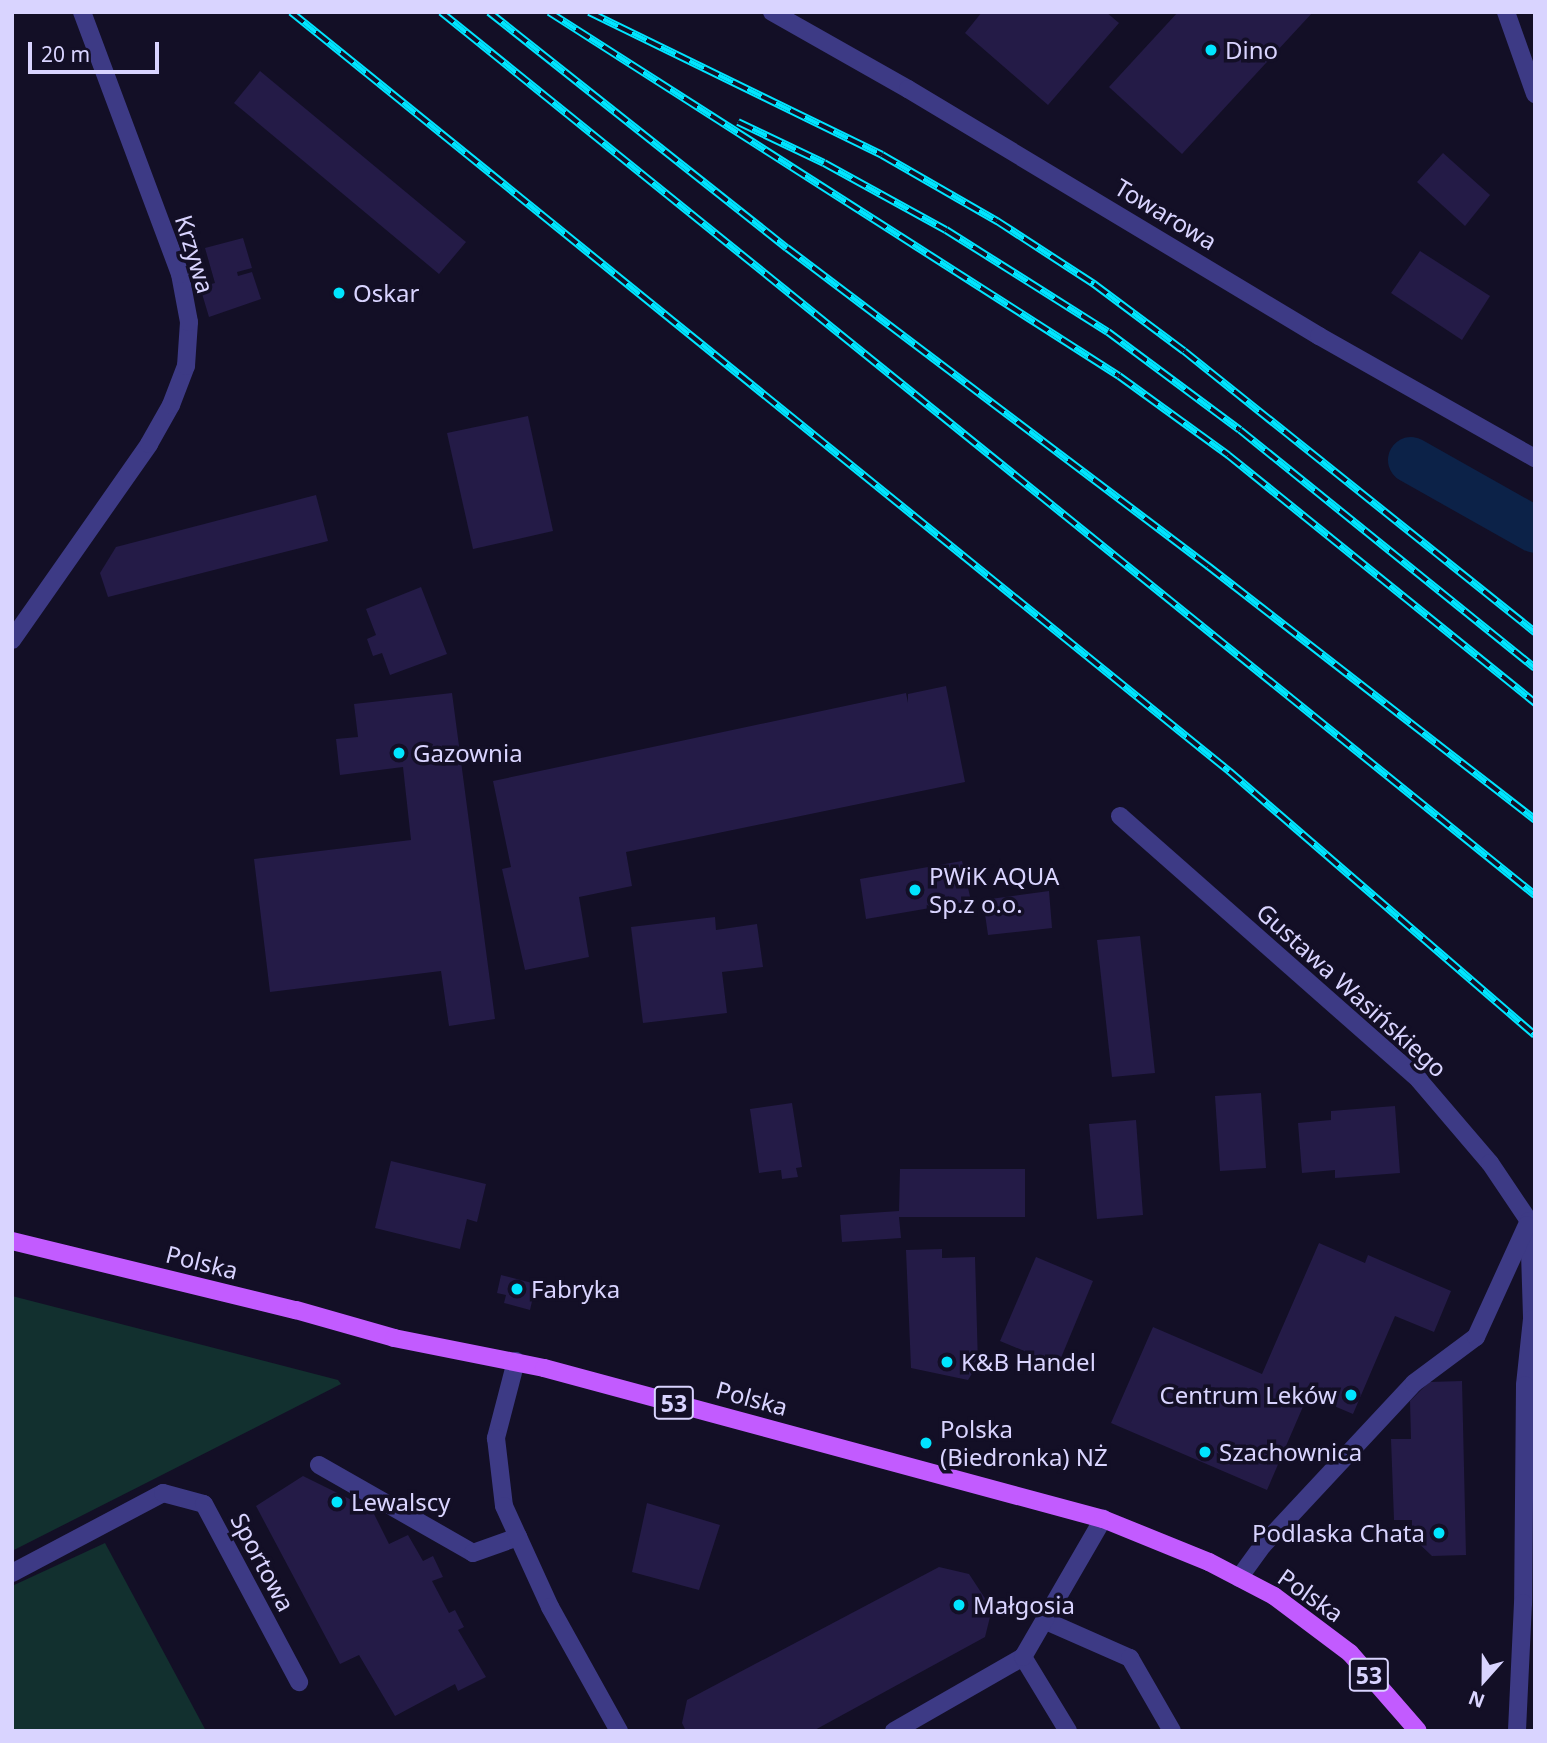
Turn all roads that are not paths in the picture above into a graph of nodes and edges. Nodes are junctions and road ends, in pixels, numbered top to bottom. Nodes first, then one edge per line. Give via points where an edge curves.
1 (82, 12) edge
2 (772, 12) edge
3 (1506, 12) edge
4 (1535, 94) edge
5 (1535, 457) edge
6 (12, 640) edge
7 (1119, 816) dead end
8 (1529, 1221) junction
9 (12, 1241) edge
10 (516, 1361) junction
11 (319, 1465) dead end
12 (1103, 1520) junction
13 (518, 1537) junction
14 (12, 1573) edge
15 (1239, 1578) junction
16 (1046, 1621) junction
17 (1023, 1657) junction
18 (299, 1682) dead end
19 (619, 1731) edge
20 (894, 1731) edge
21 (1068, 1731) edge
22 (1172, 1731) edge
23 (1418, 1731) edge
24 (1517, 1731) edge

1 - 6 street, Krzywa via 180,274 189,322 186,366 172,405 149,444
2 - 5 street, Towarowa via 1319,336
3 - 4 street
7 - 8 street, Gustawa Wasińskiego via 1419,1080 1490,1163
8 - 15 street via 1476,1337 1414,1382 1263,1545
8 - 24 street via 1532,1319 1525,1385
9 - 10 main road, Polska / 53 via 394,1338
10 - 12 main road, Polska / 53
10 - 13 street via 496,1438 504,1506
11 - 13 street via 473,1553
12 - 15 main road, Polska / 53
12 - 16 street
13 - 19 street via 550,1607
14 - 18 street, Sportowa via 163,1493 204,1504
15 - 23 main road, Polska / 53 via 1274,1596 1350,1653
16 - 17 street
16 - 22 street via 1130,1658
17 - 20 street
17 - 21 street

